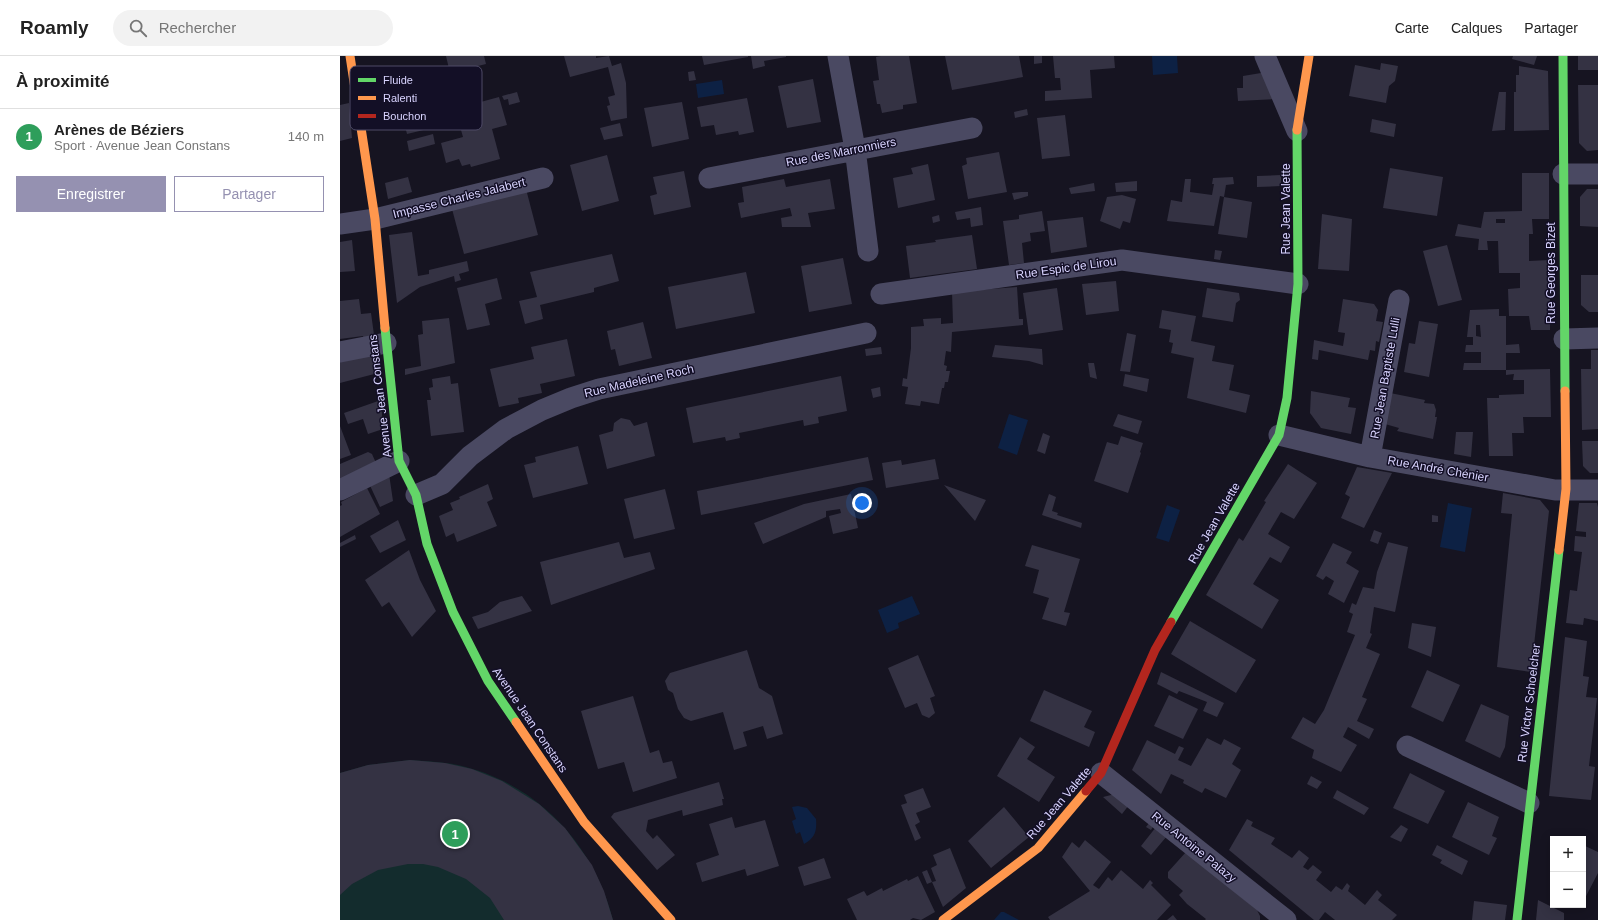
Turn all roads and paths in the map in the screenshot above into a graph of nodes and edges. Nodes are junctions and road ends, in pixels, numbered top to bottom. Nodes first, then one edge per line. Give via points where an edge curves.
1 (350, 56) edge
2 (838, 56) edge
3 (1266, 56) edge
4 (1309, 56) edge
5 (1563, 56) edge
6 (352, 66) edge
7 (972, 128) dead end
8 (361, 130) edge
9 (1297, 131) junction
10 (855, 150) junction
11 (1563, 174) junction
12 (1598, 174) edge
13 (543, 178) dead end
14 (709, 178) dead end
15 (375, 219) junction
16 (340, 224) edge
17 (868, 251) dead end
18 (1298, 284) junction
19 (881, 294) dead end
20 (1399, 300) dead end
21 (866, 333) dead end
22 (1598, 338) edge
23 (1564, 339) junction
24 (386, 343) junction
25 (340, 352) edge
26 (1280, 434) junction
27 (1370, 457) junction
28 (400, 461) junction
29 (1566, 489) junction
30 (340, 490) edge
31 (1598, 490) edge
32 (416, 495) junction
33 (1407, 746) dead end
34 (1101, 773) junction
35 (1529, 803) junction
36 (671, 920) edge
37 (944, 920) edge
38 (1286, 920) edge
39 (1516, 920) edge

1 - 6 street, Avenue Jean Constans
2 - 10 street
3 - 9 street
4 - 9 street, Rue Jean Valette
5 - 11 street, Rue Georges Bizet
7 - 10 street, Rue des Marronniers
8 - 15 street, Avenue Jean Constans
9 - 18 street, Rue Jean Valette
10 - 14 street, Rue des Marronniers
10 - 17 street
11 - 12 street
11 - 23 street, Rue Georges Bizet
13 - 15 street, Impasse Charles Jalabert
15 - 16 street, Impasse Charles Jalabert
15 - 24 street, Avenue Jean Constans
18 - 19 street, Rue Espic de Lirou via 1122,260
18 - 26 street, Rue Jean Valette via 1287,398
20 - 27 street, Rue Jean Baptiste Lulli
21 - 32 street, Rue Madeleine Roch via 599,389 571,398 506,429 470,456 442,484
22 - 23 street
23 - 29 street, Rue Georges Bizet
24 - 25 street
24 - 28 street, Avenue Jean Constans
26 - 27 street, Rue André Chénier
26 - 34 street, Rue Jean Valette via 1155,650
27 - 29 street, Rue André Chénier via 1555,490
28 - 30 street
28 - 32 street, Avenue Jean Constans
29 - 31 street, Rue André Chénier
29 - 35 street, Rue Victor Schoelcher
32 - 36 street, Avenue Jean Constans via 427,544 450,606 488,681 584,822
33 - 35 street
34 - 37 street, Rue Jean Valette via 1038,848
34 - 38 street, Rue Antoine Palazy
35 - 39 street, Rue Victor Schoelcher

